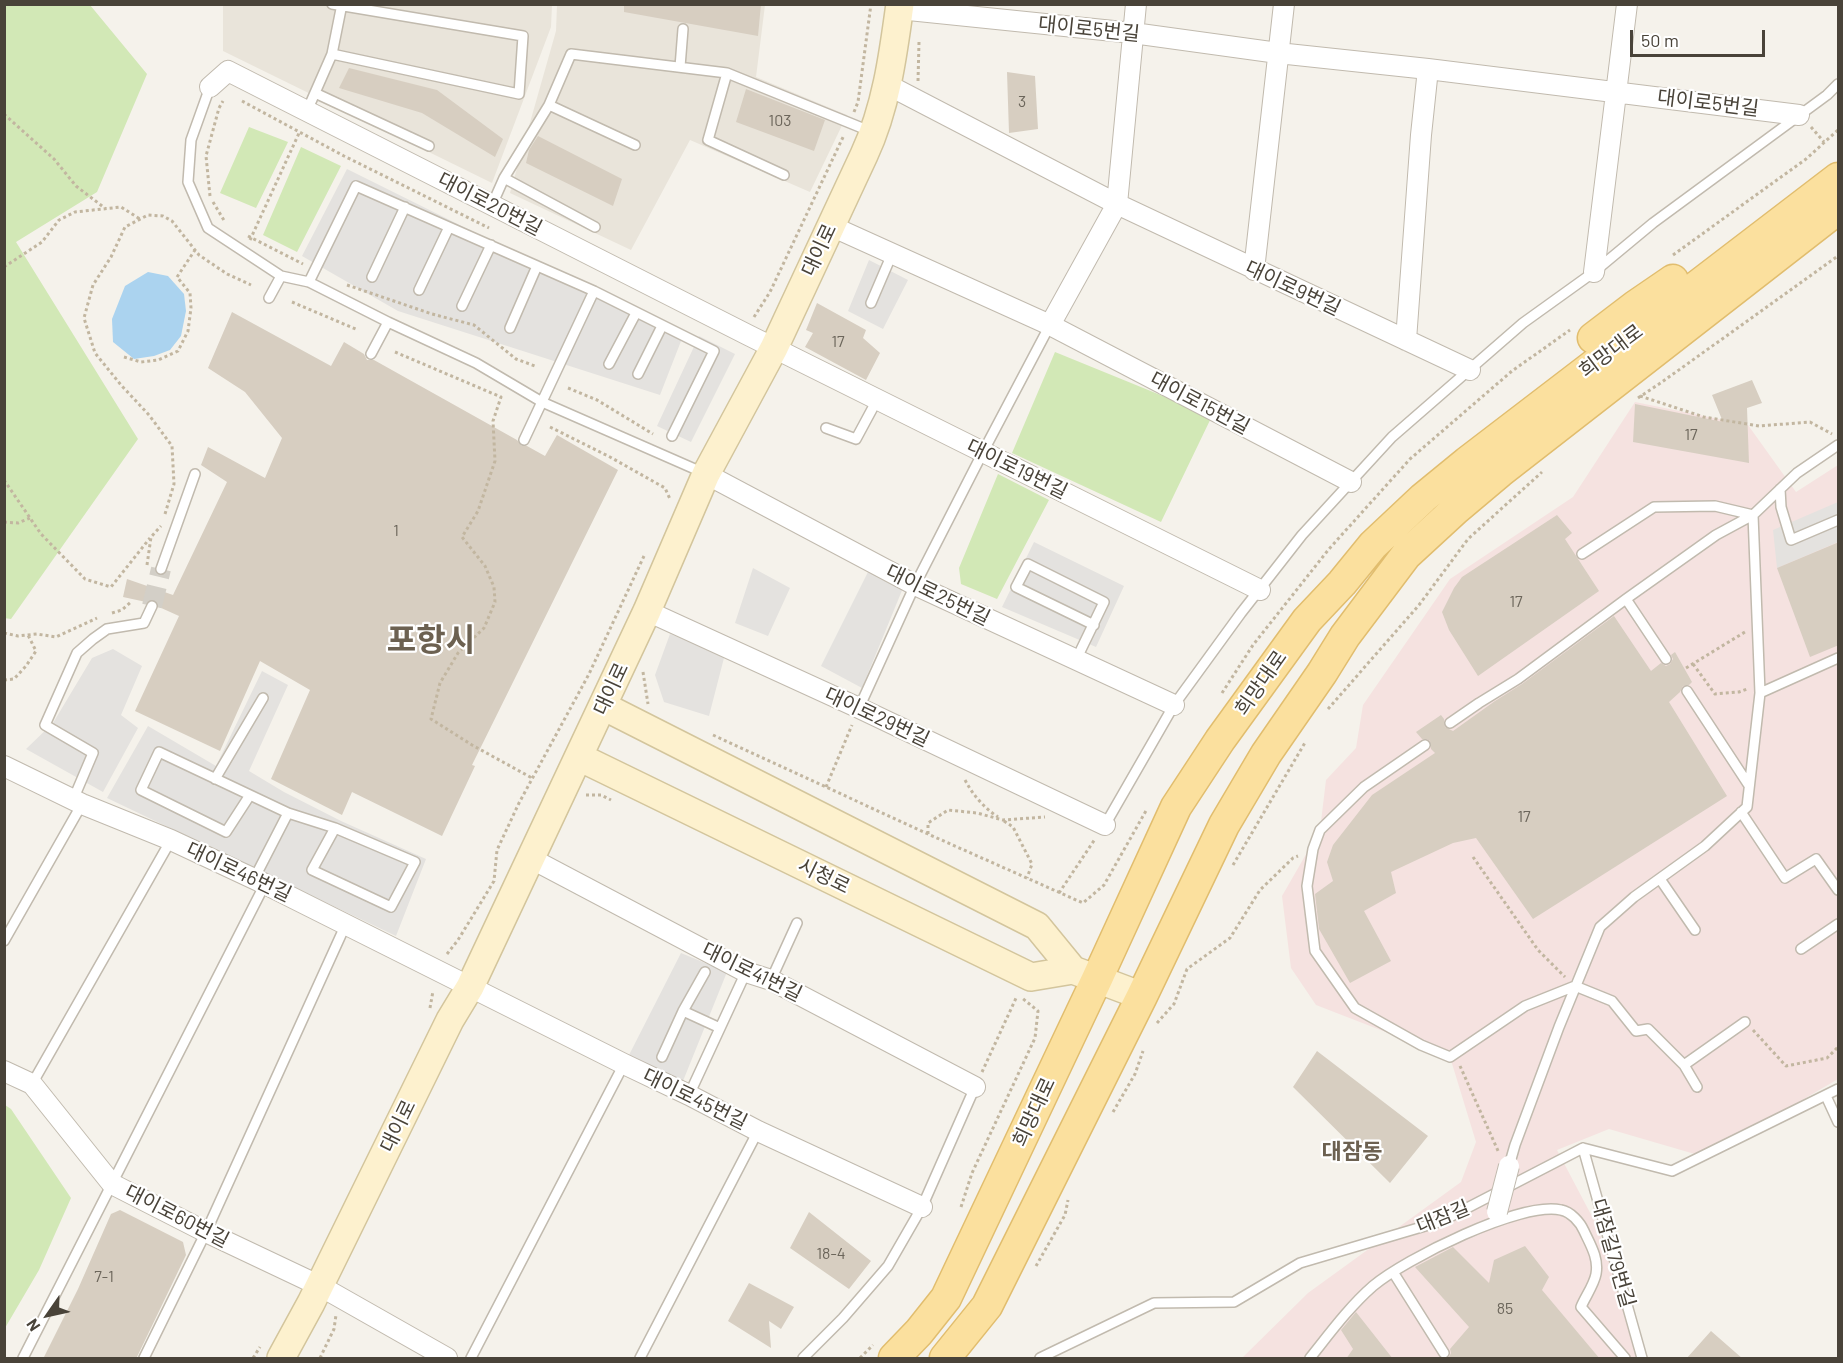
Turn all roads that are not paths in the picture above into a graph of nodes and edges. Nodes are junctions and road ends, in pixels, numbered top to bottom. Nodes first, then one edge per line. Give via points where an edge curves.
1 (1136, 4) edge
2 (1284, 4) edge
3 (1627, 4) edge
4 (339, 5) edge
5 (900, 7) edge
6 (683, 29) dead end
7 (1133, 33) junction
8 (1278, 53) junction
9 (332, 54) junction
10 (680, 67) junction
11 (1428, 69) junction
12 (728, 74) junction
13 (1839, 84) edge
14 (888, 85) junction
15 (210, 87) joint
16 (1616, 92) junction
17 (315, 93) junction
18 (549, 105) junction
19 (307, 111) junction
20 (1799, 115) junction
21 (874, 133) junction
22 (635, 145) dead end
23 (429, 146) dead end
24 (1839, 166) edge
25 (784, 176) dead end
26 (504, 178) junction
27 (1839, 178) edge
28 (1117, 204) junction
29 (492, 205) junction
30 (405, 207) junction
31 (1839, 209) edge
32 (831, 226) junction
33 (449, 227) junction
34 (595, 227) dead end
35 (1839, 232) edge
36 (491, 245) junction
37 (892, 254) junction
38 (537, 266) junction
39 (1254, 270) junction
40 (1594, 272) junction
41 (281, 276) junction
42 (372, 277) dead end
43 (309, 282) junction
44 (419, 290) dead end
45 (594, 291) junction
46 (269, 298) dead end
47 (871, 303) dead end
48 (462, 306) dead end
49 (636, 313) junction
50 (388, 322) junction
51 (1050, 325) junction
52 (662, 326) junction
53 (510, 328) dead end
54 (1406, 340) junction
55 (774, 348) junction
56 (371, 354) dead end
57 (609, 364) dead end
58 (1470, 370) junction
59 (638, 374) dead end
60 (877, 400) junction
61 (542, 402) junction
62 (1514, 424) junction
63 (826, 428) dead end
64 (672, 436) dead end
65 (524, 440) dead end
66 (1839, 445) edge
67 (983, 452) junction
68 (1536, 460) junction
69 (195, 474) dead end
70 (706, 474) junction
71 (1351, 482) junction
72 (1780, 489) junction
73 (1753, 515) junction
74 (1839, 520) edge
75 (1582, 554) dead end
76 (161, 569) tunnel mouth
77 (915, 585) junction
78 (1260, 590) junction
79 (1626, 599) junction
80 (152, 606) tunnel mouth
81 (647, 611) junction
82 (1094, 625) junction
83 (1839, 658) edge
84 (1666, 659) dead end
85 (1076, 660) junction
86 (1760, 688) junction
87 (1687, 691) dead end
88 (263, 698) dead end
89 (1174, 705) junction
90 (603, 706) junction
91 (860, 708) junction
92 (1450, 723) dead end
93 (1425, 745) dead end
94 (579, 757) junction
95 (4, 766) edge
96 (215, 779) junction
97 (1749, 783) junction
98 (250, 795) junction
99 (78, 802) junction
100 (1741, 812) junction
101 (288, 813) junction
102 (1105, 825) joint
103 (335, 828) junction
104 (171, 840) junction
105 (530, 858) junction
106 (1660, 879) junction
107 (260, 882) junction
108 (1839, 890) edge
109 (797, 923) dead end
110 (346, 924) junction
111 (1839, 924) edge
112 (1695, 930) dead end
113 (4, 941) edge
114 (1801, 949) dead end
115 (705, 972) dead end
116 (746, 972) junction
117 (1085, 974) junction
118 (771, 980) junction
119 (470, 987) junction
120 (1575, 987) junction
121 (1142, 996) junction
122 (683, 1011) junction
123 (1745, 1022) road end
124 (720, 1028) junction
125 (662, 1057) dead end
126 (624, 1064) junction
127 (1684, 1065) junction
128 (4, 1071) edge
129 (32, 1084) junction
130 (975, 1087) joint
131 (1697, 1087) dead end
132 (1839, 1089) edge
133 (689, 1095) junction
134 (1826, 1096) junction
135 (1839, 1122) edge
136 (758, 1131) junction
137 (1583, 1148) junction
138 (1509, 1166) joint
139 (112, 1184) junction
140 (922, 1207) junction
141 (1496, 1217) junction
142 (206, 1232) junction
143 (1393, 1272) junction
144 (320, 1286) junction
145 (885, 1350) edge
146 (1444, 1353) dead end
147 (23, 1359) edge
148 (144, 1359) edge
149 (281, 1359) edge
150 (447, 1359) edge
151 (471, 1359) edge
152 (639, 1359) edge
153 (803, 1359) edge
154 (945, 1359) edge
155 (1040, 1359) edge
156 (1310, 1359) edge
157 (1625, 1359) edge
158 (1642, 1359) edge

1 - 7 street
2 - 8 street
3 - 16 street
4 - 9 lane
4 - 9 lane via 523,36 519,94
5 - 7 street, 대이로5번길
5 - 14 street, 대이로
6 - 10 lane
7 - 8 street, 대이로5번길
7 - 28 street
8 - 11 street, 대이로5번길
8 - 39 street
9 - 17 lane
10 - 12 lane
10 - 18 lane via 571,54
11 - 16 street, 대이로5번길
11 - 54 street
12 - 21 lane
12 - 25 lane via 708,140
13 - 20 lane
14 - 21 street, 대이로
14 - 28 street, 대이로9번길
15 - 19 street, 대이로20번길 via 228,71
15 - 41 lane via 190,140 188,182 208,228
16 - 20 street, 대이로5번길
16 - 40 street
17 - 19 lane
17 - 23 lane
18 - 22 lane
18 - 26 lane
19 - 29 street, 대이로20번길
20 - 40 lane via 1653,223
21 - 32 street, 대이로
24 - 62 main road via 1635,306 1522,394 1515,408
26 - 29 lane
26 - 34 lane
27 - 62 main road, 희망대로
28 - 39 street, 대이로9번길
28 - 51 street
29 - 55 street, 대이로20번길
30 - 33 lane
30 - 42 lane
30 - 43 lane via 356,186
31 - 68 main road, 희망대로
32 - 37 street, 대이로15번길
32 - 55 street, 대이로
33 - 36 lane
33 - 44 lane
35 - 68 main road
36 - 38 lane
36 - 48 lane
37 - 47 lane
37 - 51 street, 대이로15번길
38 - 45 lane
38 - 53 lane
39 - 54 street, 대이로9번길
40 - 58 lane via 1523,323
41 - 43 lane
41 - 46 lane
43 - 50 lane
45 - 49 lane
45 - 61 lane
49 - 52 lane
49 - 57 lane
50 - 56 lane
50 - 61 lane via 476,363
51 - 67 lane
51 - 71 street, 대이로15번길
52 - 59 lane
52 - 64 lane via 714,351
54 - 58 street, 대이로9번길
55 - 60 street, 대이로19번길
55 - 70 street, 대이로
58 - 71 lane via 1392,437
60 - 63 lane via 856,439
60 - 67 street, 대이로19번길
61 - 65 lane
61 - 70 lane
62 - 117 main road, 희망대로 via 1373,545 1307,620 1176,807
66 - 72 lane
67 - 77 lane
67 - 78 street, 대이로19번길
68 - 121 main road, 희망대로 via 1500,472 1406,555 1345,636 1224,825
69 - 76 lane
70 - 77 street, 대이로25번길
70 - 81 street, 대이로
71 - 78 lane via 1302,535
72 - 73 lane
72 - 74 lane via 1791,540
73 - 75 lane via 1715,506 1654,507
73 - 79 lane via 1716,535
73 - 86 lane
77 - 85 street, 대이로25번길
77 - 91 lane
78 - 89 lane
79 - 84 lane
79 - 92 lane via 1518,679
80 - 99 lane via 144,623 107,629 77,653 45,725 93,753
81 - 90 street, 대이로
81 - 91 street, 대이로29번길
82 - 82 lane via 1104,602 1028,564 1016,587
82 - 85 lane
83 - 86 lane
85 - 89 street, 대이로25번길
86 - 97 lane
87 - 97 lane
88 - 96 lane
89 - 102 lane
90 - 94 street, 대이로
90 - 117 street via 1037,926
91 - 102 street, 대이로29번길
93 - 120 lane via 1364,787 1320,830 1307,886 1315,951 1355,1008 1420,1045 1450,1057 1526,1006
94 - 105 street, 대이로
94 - 117 street, 시청로 via 1031,977
95 - 99 street, 대이로46번길
96 - 98 lane
96 - 98 lane via 159,752 141,790 226,832
97 - 100 lane via 1747,807
98 - 101 lane
99 - 104 street, 대이로46번길
99 - 113 lane
100 - 106 lane via 1705,846
100 - 108 lane via 1785,878 1816,859
101 - 103 lane
101 - 107 lane
103 - 103 lane via 312,870 392,906 415,862
104 - 107 street, 대이로46번길
104 - 129 lane
105 - 116 street, 대이로41번길
105 - 119 street, 대이로
106 - 112 lane
106 - 120 lane via 1600,927
107 - 110 street, 대이로46번길
107 - 139 lane
109 - 118 lane
110 - 119 street, 대이로46번길
110 - 142 lane
111 - 114 lane
115 - 122 lane
116 - 118 street, 대이로41번길
116 - 124 lane
117 - 121 street
117 - 145 main road, 희망대로 via 946,1298 919,1332
118 - 130 street, 대이로41번길
119 - 126 street, 대이로45번길
119 - 144 street, 대이로 via 450,1020
120 - 127 lane via 1612,1001 1636,1031 1648,1029
120 - 138 lane
121 - 154 main road, 희망대로 via 987,1305
122 - 124 lane
122 - 125 lane
123 - 127 lane
124 - 133 lane
126 - 133 street, 대이로45번길
126 - 151 lane
127 - 131 lane
128 - 129 street, 대이로60번길
129 - 139 street, 대이로60번길
130 - 140 lane
132 - 134 lane
133 - 136 street, 대이로45번길
134 - 135 lane
134 - 137 lane via 1671,1171
136 - 140 street, 대이로45번길
136 - 152 lane
137 - 155 lane, 대잠길 via 1442,1221 1300,1263 1234,1302 1154,1303
137 - 158 lane, 대잠길79번길
138 - 141 street, bridge
139 - 142 street, 대이로60번길
139 - 147 lane
140 - 153 lane via 888,1266
141 - 143 lane
141 - 157 lane via 1538,1209 1563,1210 1580,1222 1595,1253 1596,1274 1581,1307
142 - 144 street, 대이로60번길
142 - 148 lane
143 - 146 lane
143 - 156 lane via 1343,1316
144 - 149 street, 대이로
144 - 150 street, 대이로60번길

